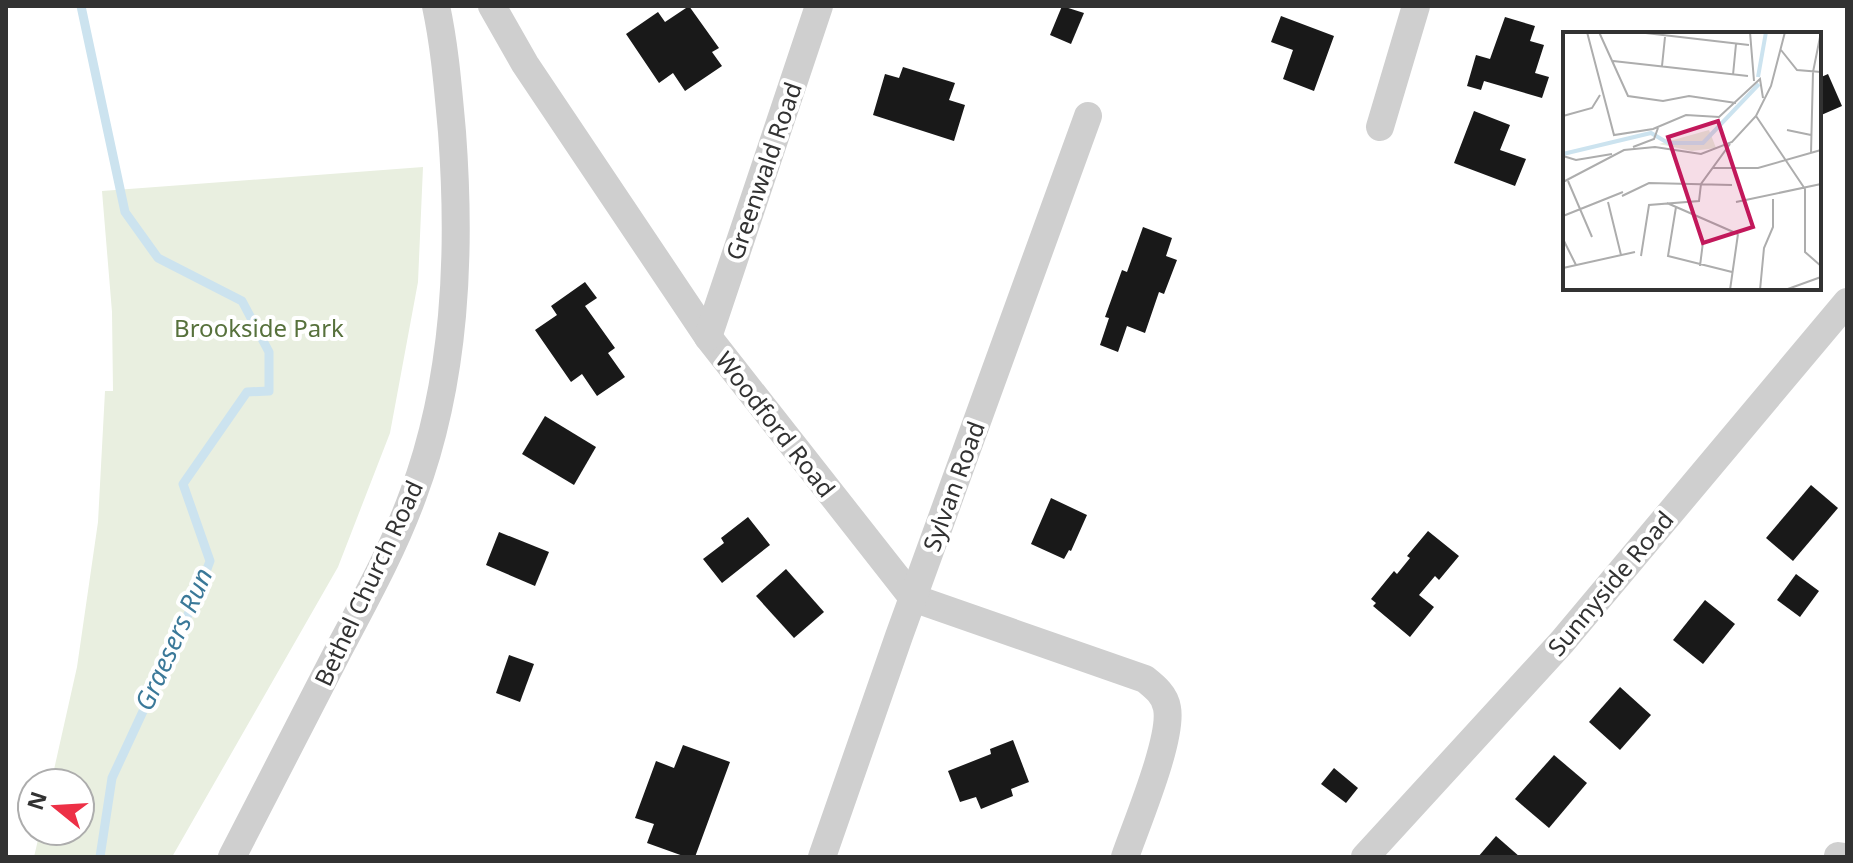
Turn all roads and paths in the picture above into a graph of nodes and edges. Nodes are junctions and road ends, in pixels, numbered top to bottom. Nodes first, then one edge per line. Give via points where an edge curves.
1 (436, 6) edge
2 (492, 6) edge
3 (819, 6) edge
4 (1416, 6) edge
5 (1088, 116) dead end
6 (1380, 127) dead end
7 (1847, 302) edge
8 (708, 337) junction
9 (913, 598) junction
10 (232, 857) edge
11 (822, 857) edge
12 (1125, 857) edge
13 (1365, 857) edge

1 - 10 street, Bethel Church Road via 445,49 455,174 455,263 449,352 434,432 413,497 370,590
2 - 8 street, Woodford Road via 525,64
3 - 8 street, Greenwald Road
4 - 6 street
5 - 9 street, Sylvan Road
7 - 13 street, Sunnyside Road via 1562,642
8 - 9 street, Woodford Road
9 - 11 street, Sylvan Road
9 - 12 street via 1145,679 1160,692 1167,709 1165,739

